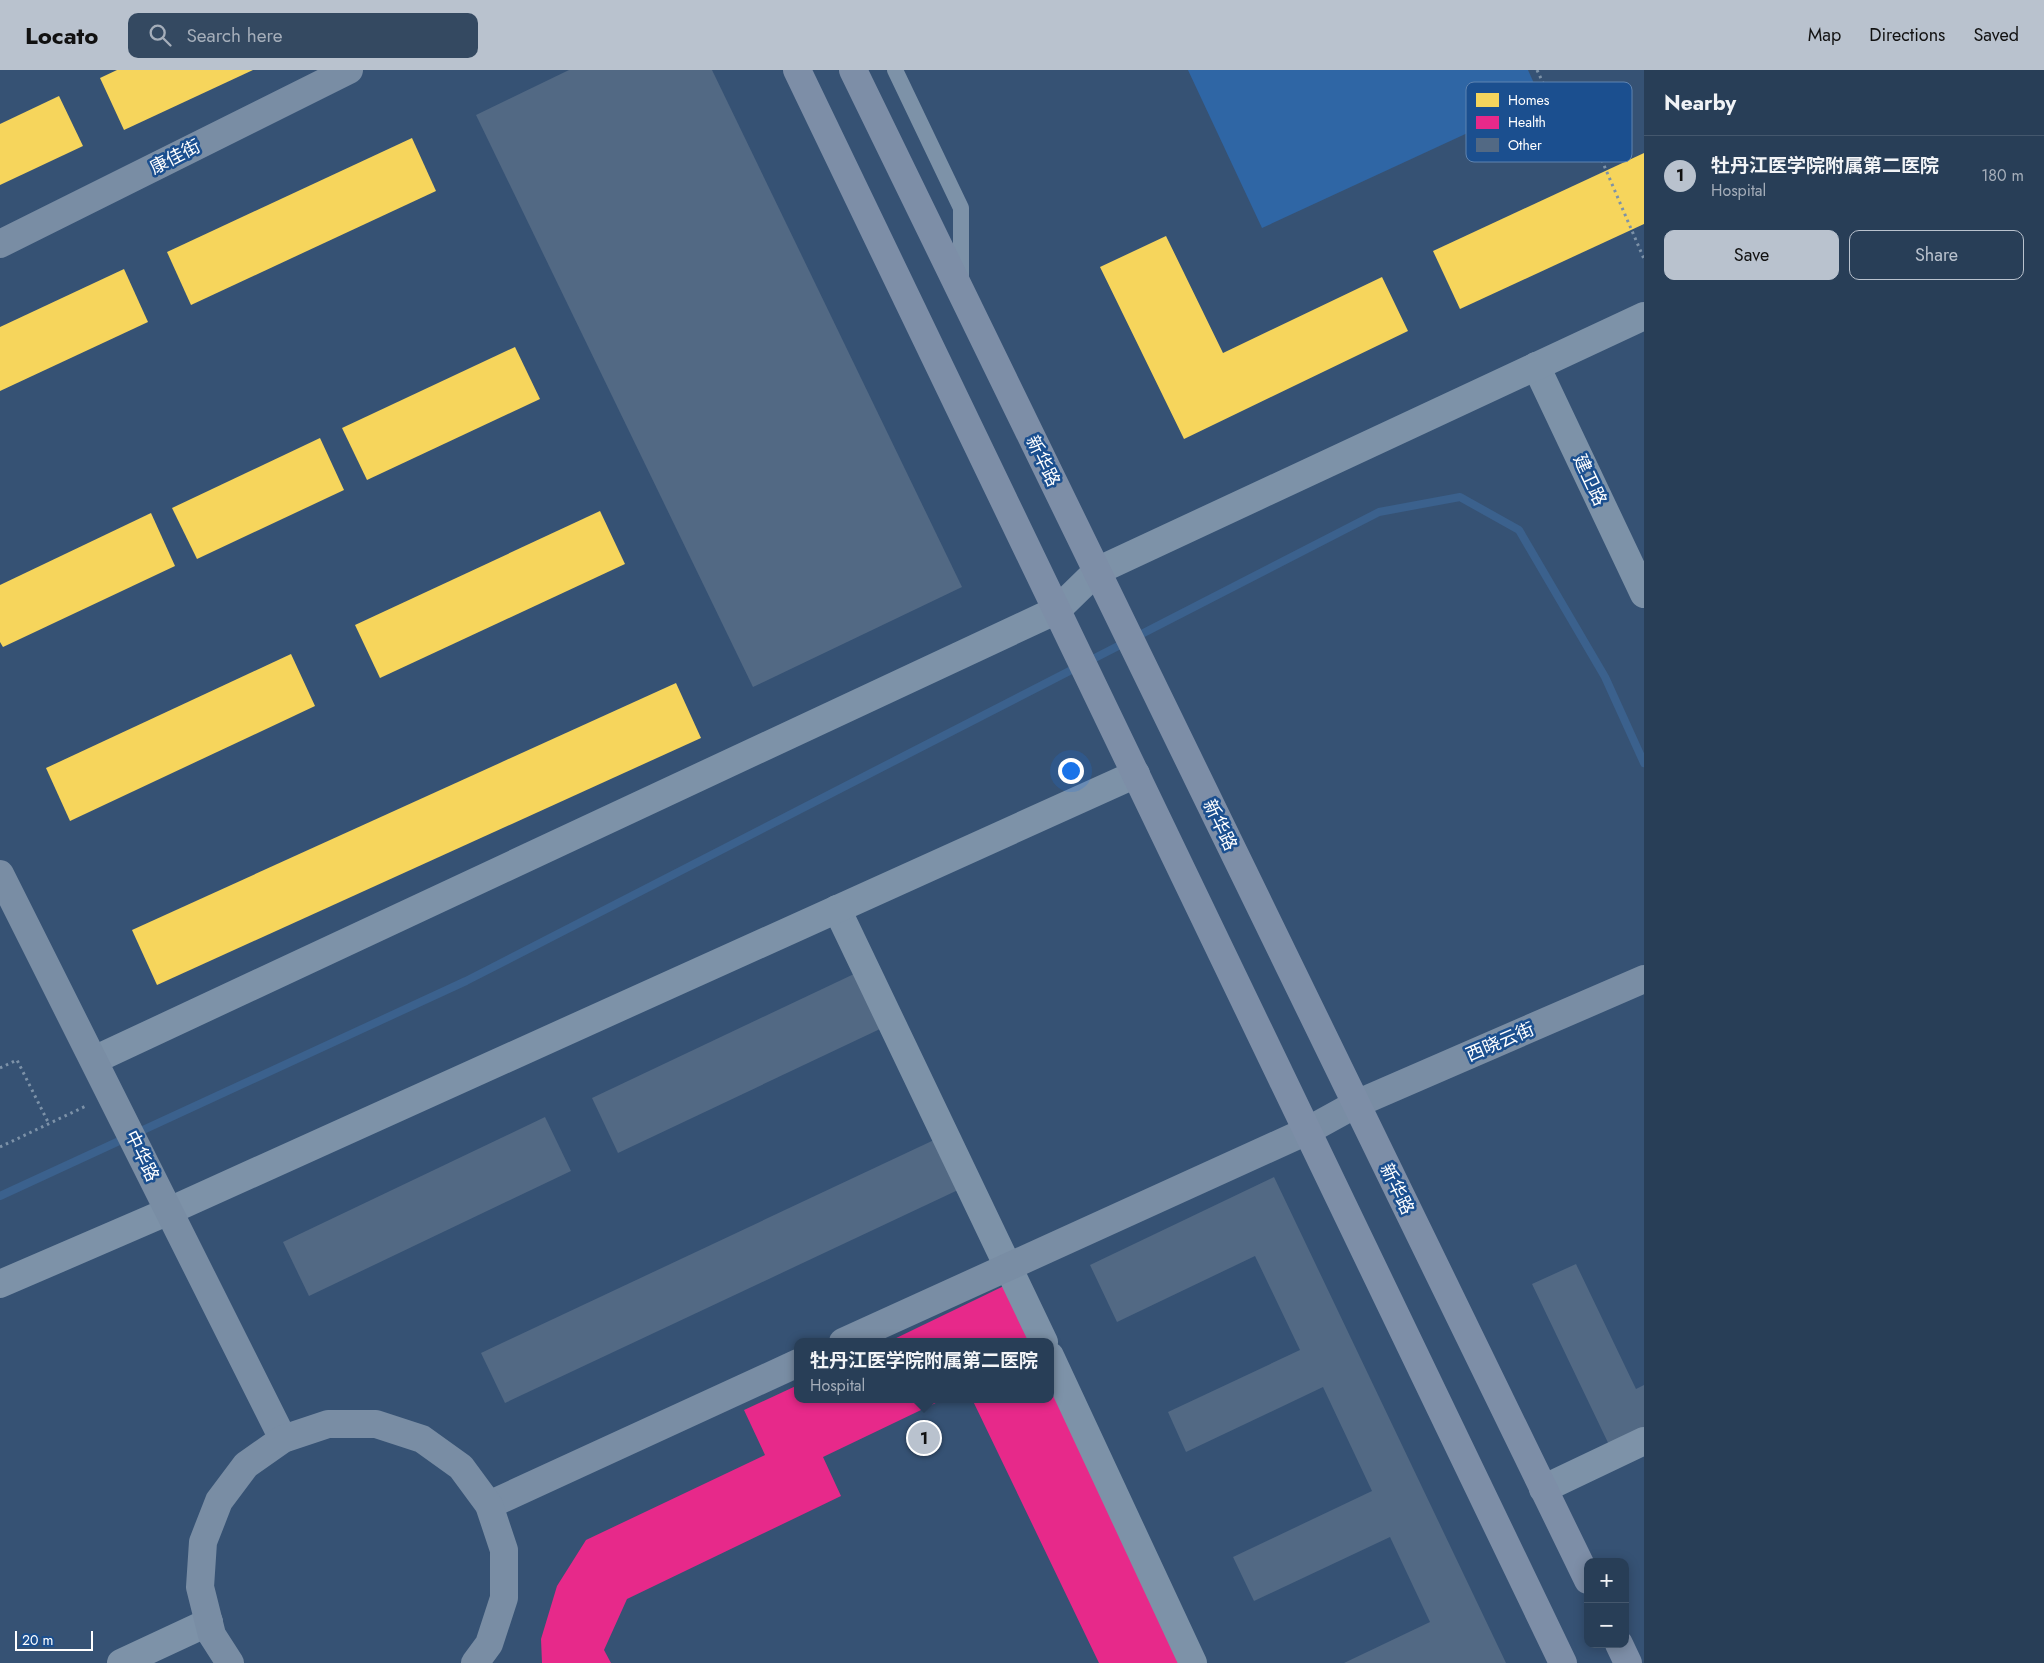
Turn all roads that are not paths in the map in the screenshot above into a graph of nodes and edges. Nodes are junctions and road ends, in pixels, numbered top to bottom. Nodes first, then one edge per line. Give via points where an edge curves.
1 (350, 70) edge
2 (797, 70) edge
3 (853, 70) edge
4 (895, 70) edge
5 (0, 244) edge
6 (961, 292) junction
7 (1644, 316) edge
8 (1536, 366) junction
9 (1097, 571) junction
10 (1644, 594) edge
11 (1057, 610) junction
12 (1136, 774) junction
13 (0, 874) edge
14 (837, 909) junction
15 (1644, 979) edge
16 (94, 1060) junction
17 (1356, 1104) junction
18 (1307, 1131) junction
19 (169, 1211) junction
20 (1008, 1266) junction
21 (0, 1284) edge
22 (852, 1338) edge
23 (1042, 1338) edge
24 (794, 1365) edge
25 (1054, 1365) edge
26 (283, 1439) junction
27 (1644, 1441) edge
28 (1544, 1489) junction
29 (489, 1505) junction
30 (1584, 1572) edge
31 (209, 1622) junction
32 (1621, 1648) edge
33 (121, 1663) edge
34 (230, 1663) edge
35 (475, 1663) edge
36 (1194, 1663) edge
37 (1563, 1663) edge
38 (1628, 1663) edge

1 - 5 street, 康佳街
2 - 11 main road
3 - 6 main road, 新华路
4 - 6 lane via 961,208
6 - 9 main road, 新华路
7 - 8 street
8 - 9 street
8 - 10 street, 建卫路
9 - 11 street
9 - 17 main road, 新华路
11 - 12 main road
11 - 16 street
12 - 14 street
12 - 18 main road
13 - 16 street, 中华路
14 - 19 street
14 - 20 street
15 - 17 street, 西晓云街
16 - 19 street, 中华路
17 - 18 street, 西晓云街
17 - 28 main road, 新华路
18 - 20 street, 西晓云街
18 - 37 main road
19 - 21 street
19 - 26 street, 中华路
20 - 22 street, 西晓云街
20 - 23 street
24 - 29 street
25 - 36 street
26 - 29 street via 328,1424 386,1427 422,1439 461,1467
26 - 31 street via 246,1465 219,1501 203,1542 200,1587
27 - 28 street
28 - 30 main road, 新华路
29 - 35 street via 504,1550 504,1598 489,1644
31 - 33 street
31 - 34 street via 212,1635
32 - 38 main road

